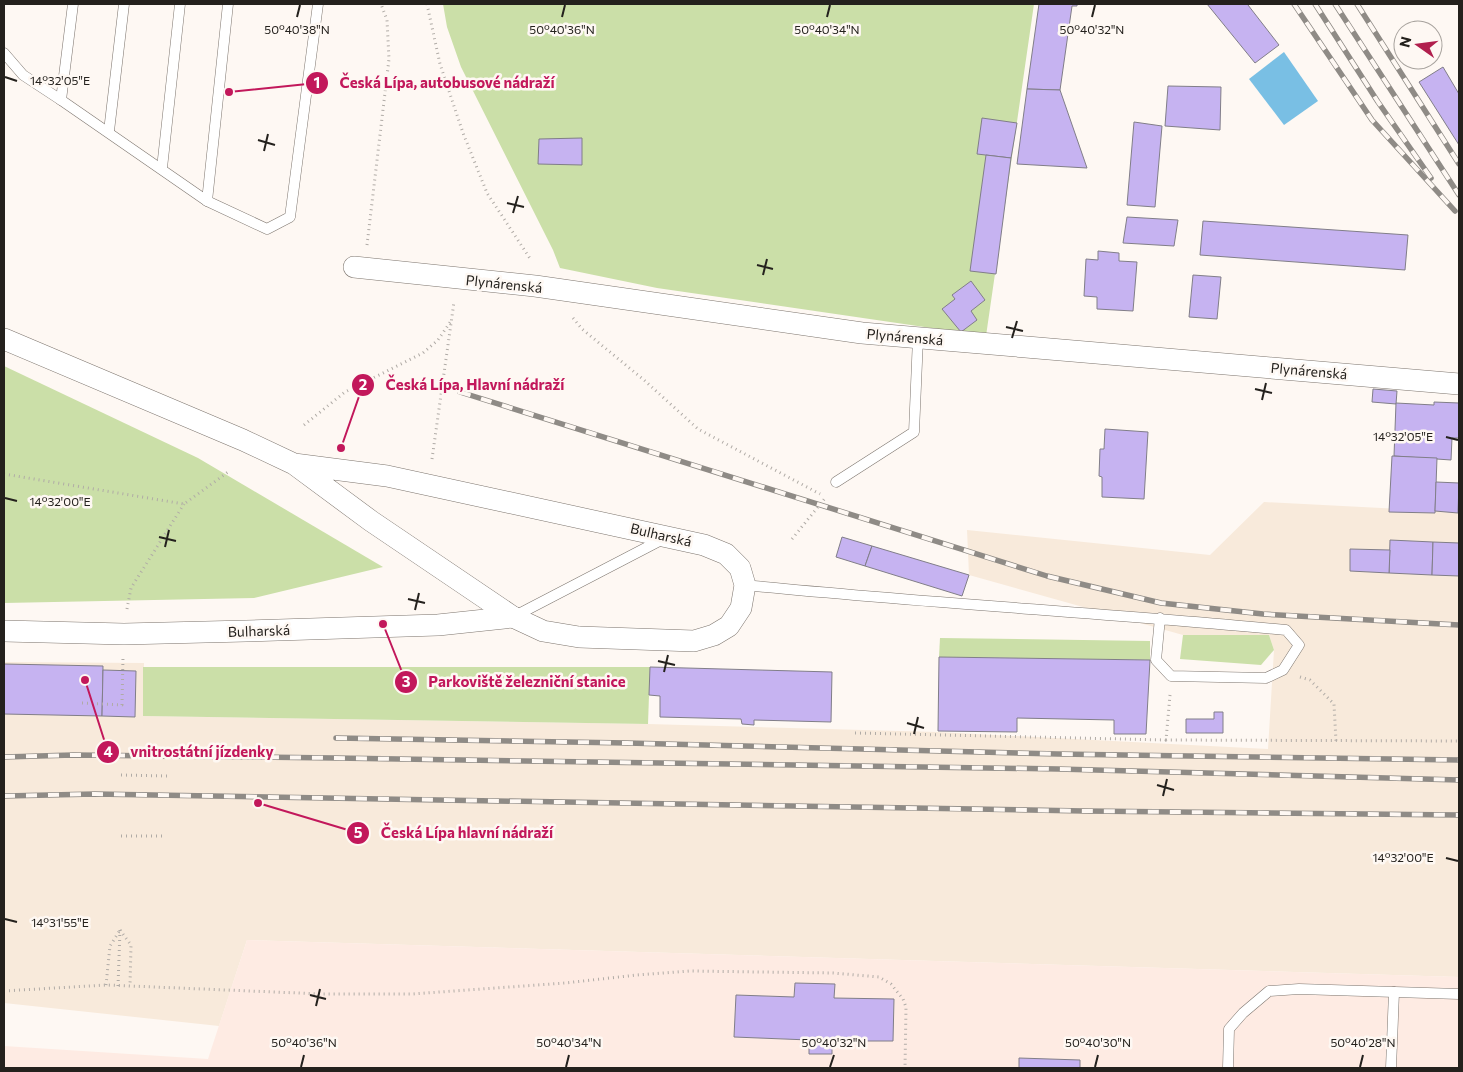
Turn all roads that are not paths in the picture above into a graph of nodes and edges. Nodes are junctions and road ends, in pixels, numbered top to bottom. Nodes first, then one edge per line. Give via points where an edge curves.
1 (73, 4) edge
2 (124, 4) edge
3 (180, 4) edge
4 (228, 4) edge
5 (318, 4) edge
6 (4, 53) edge
7 (61, 100) junction
8 (109, 131) junction
9 (162, 168) junction
10 (206, 200) junction
11 (359, 267) road end
12 (918, 338) junction
13 (4, 339) edge
14 (1459, 384) edge
15 (294, 464) junction
16 (836, 482) road end
17 (668, 536) junction
18 (745, 585) junction
19 (513, 617) junction
20 (1160, 618) junction
21 (4, 631) edge
22 (1394, 992) junction
23 (1459, 994) edge
24 (1228, 1068) edge
25 (1391, 1068) edge

1 - 7 lane
2 - 8 lane
3 - 9 lane
4 - 10 lane
5 - 10 lane via 290,217 267,229
6 - 7 lane via 23,75
7 - 8 lane
8 - 9 lane
9 - 10 lane
11 - 12 street, Plynárenská via 535,286 862,333
12 - 14 street, Plynárenská
12 - 16 lane via 914,432
13 - 15 street, Bulharská
15 - 17 street, Bulharská via 387,476
15 - 19 street, Bulharská via 371,521
17 - 18 street, Bulharská via 726,554 740,568
17 - 19 lane
18 - 19 street, Bulharská via 741,608 729,626 714,636 694,642 579,637 543,631
18 - 20 lane via 922,602
19 - 21 street, Bulharská via 438,625 263,631 124,634
20 - 20 lane via 1156,660 1171,676 1266,678 1283,670 1299,645 1286,630
22 - 23 lane
22 - 24 lane via 1300,989 1269,992 1229,1029
22 - 25 lane

